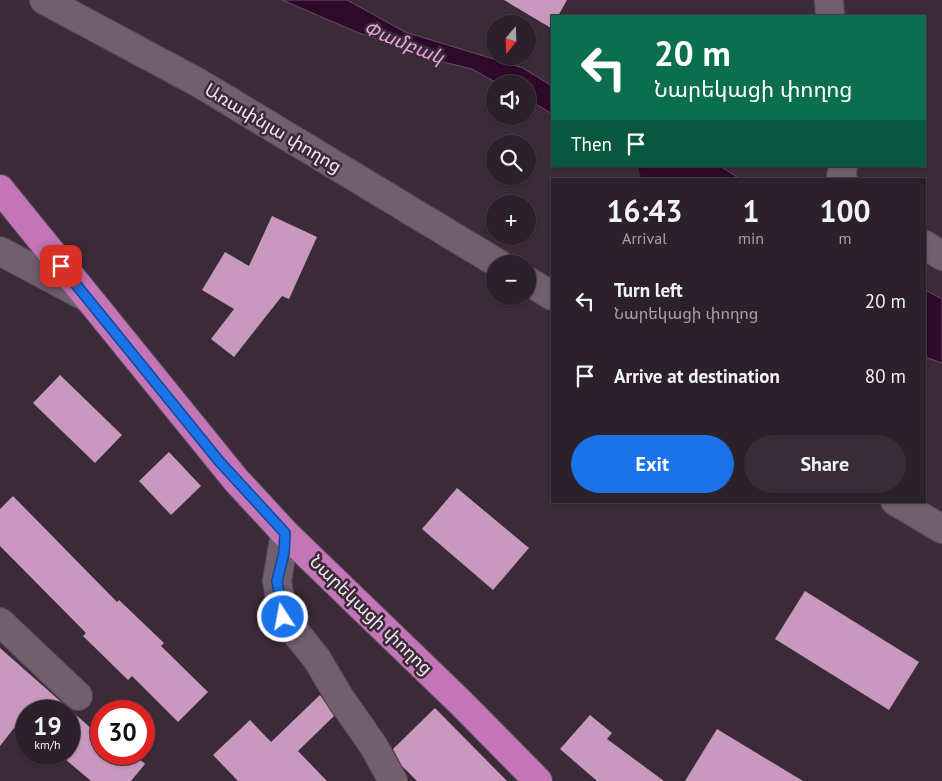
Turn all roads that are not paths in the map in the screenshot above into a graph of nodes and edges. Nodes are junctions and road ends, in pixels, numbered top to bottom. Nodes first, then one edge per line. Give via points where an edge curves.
1 (44, 0) edge
2 (829, 0) edge
3 (830, 15) edge
4 (0, 189) edge
5 (926, 246) edge
6 (0, 250) edge
7 (942, 256) edge
8 (486, 257) edge
9 (536, 286) edge
10 (551, 295) edge
11 (86, 297) junction
12 (898, 503) edge
13 (942, 529) edge
14 (285, 533) junction
15 (0, 622) edge
16 (78, 696) dead end
17 (393, 781) edge
18 (538, 781) edge

1 - 8 street, Առափնյա փողոց via 199,83
2 - 3 street
4 - 11 highway, Նարեկացի փողոց
5 - 7 street
6 - 11 street
9 - 10 street
11 - 14 highway, Նարեկացի փողոց via 219,461
12 - 13 street
14 - 17 street via 277,581 283,617 316,659
14 - 18 highway, Նարեկացի փողոց via 462,703
15 - 16 street

